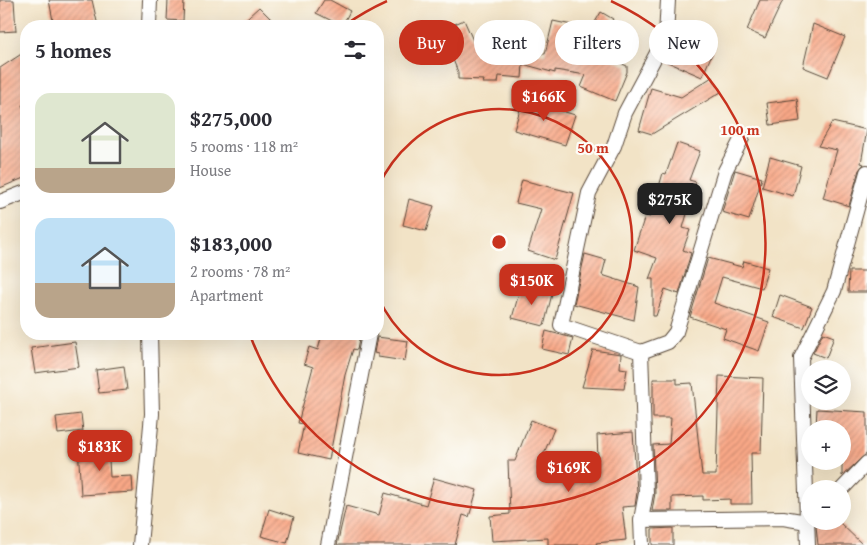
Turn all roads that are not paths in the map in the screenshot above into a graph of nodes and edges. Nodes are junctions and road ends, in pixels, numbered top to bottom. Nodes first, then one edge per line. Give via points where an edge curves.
1 (150, 0) edge
2 (668, 0) edge
3 (150, 20) edge
4 (742, 138) dead end
5 (867, 172) edge
6 (20, 194) edge
7 (0, 202) edge
8 (150, 340) edge
9 (368, 340) edge
10 (640, 352) junction
11 (867, 463) edge
12 (806, 480) edge
13 (851, 480) edge
14 (641, 520) junction
15 (801, 520) edge
16 (808, 530) edge
17 (140, 545) edge
18 (328, 545) edge
19 (642, 545) edge
20 (808, 545) edge

1 - 3 street
2 - 10 street via 666,36 625,113 614,146 590,193 561,325
4 - 10 street via 725,171 676,332 668,342
5 - 12 street via 834,291 801,358
6 - 7 street
8 - 17 street via 152,414
9 - 18 street
10 - 14 street via 646,493
11 - 13 street
14 - 15 street
14 - 19 street
16 - 20 street

